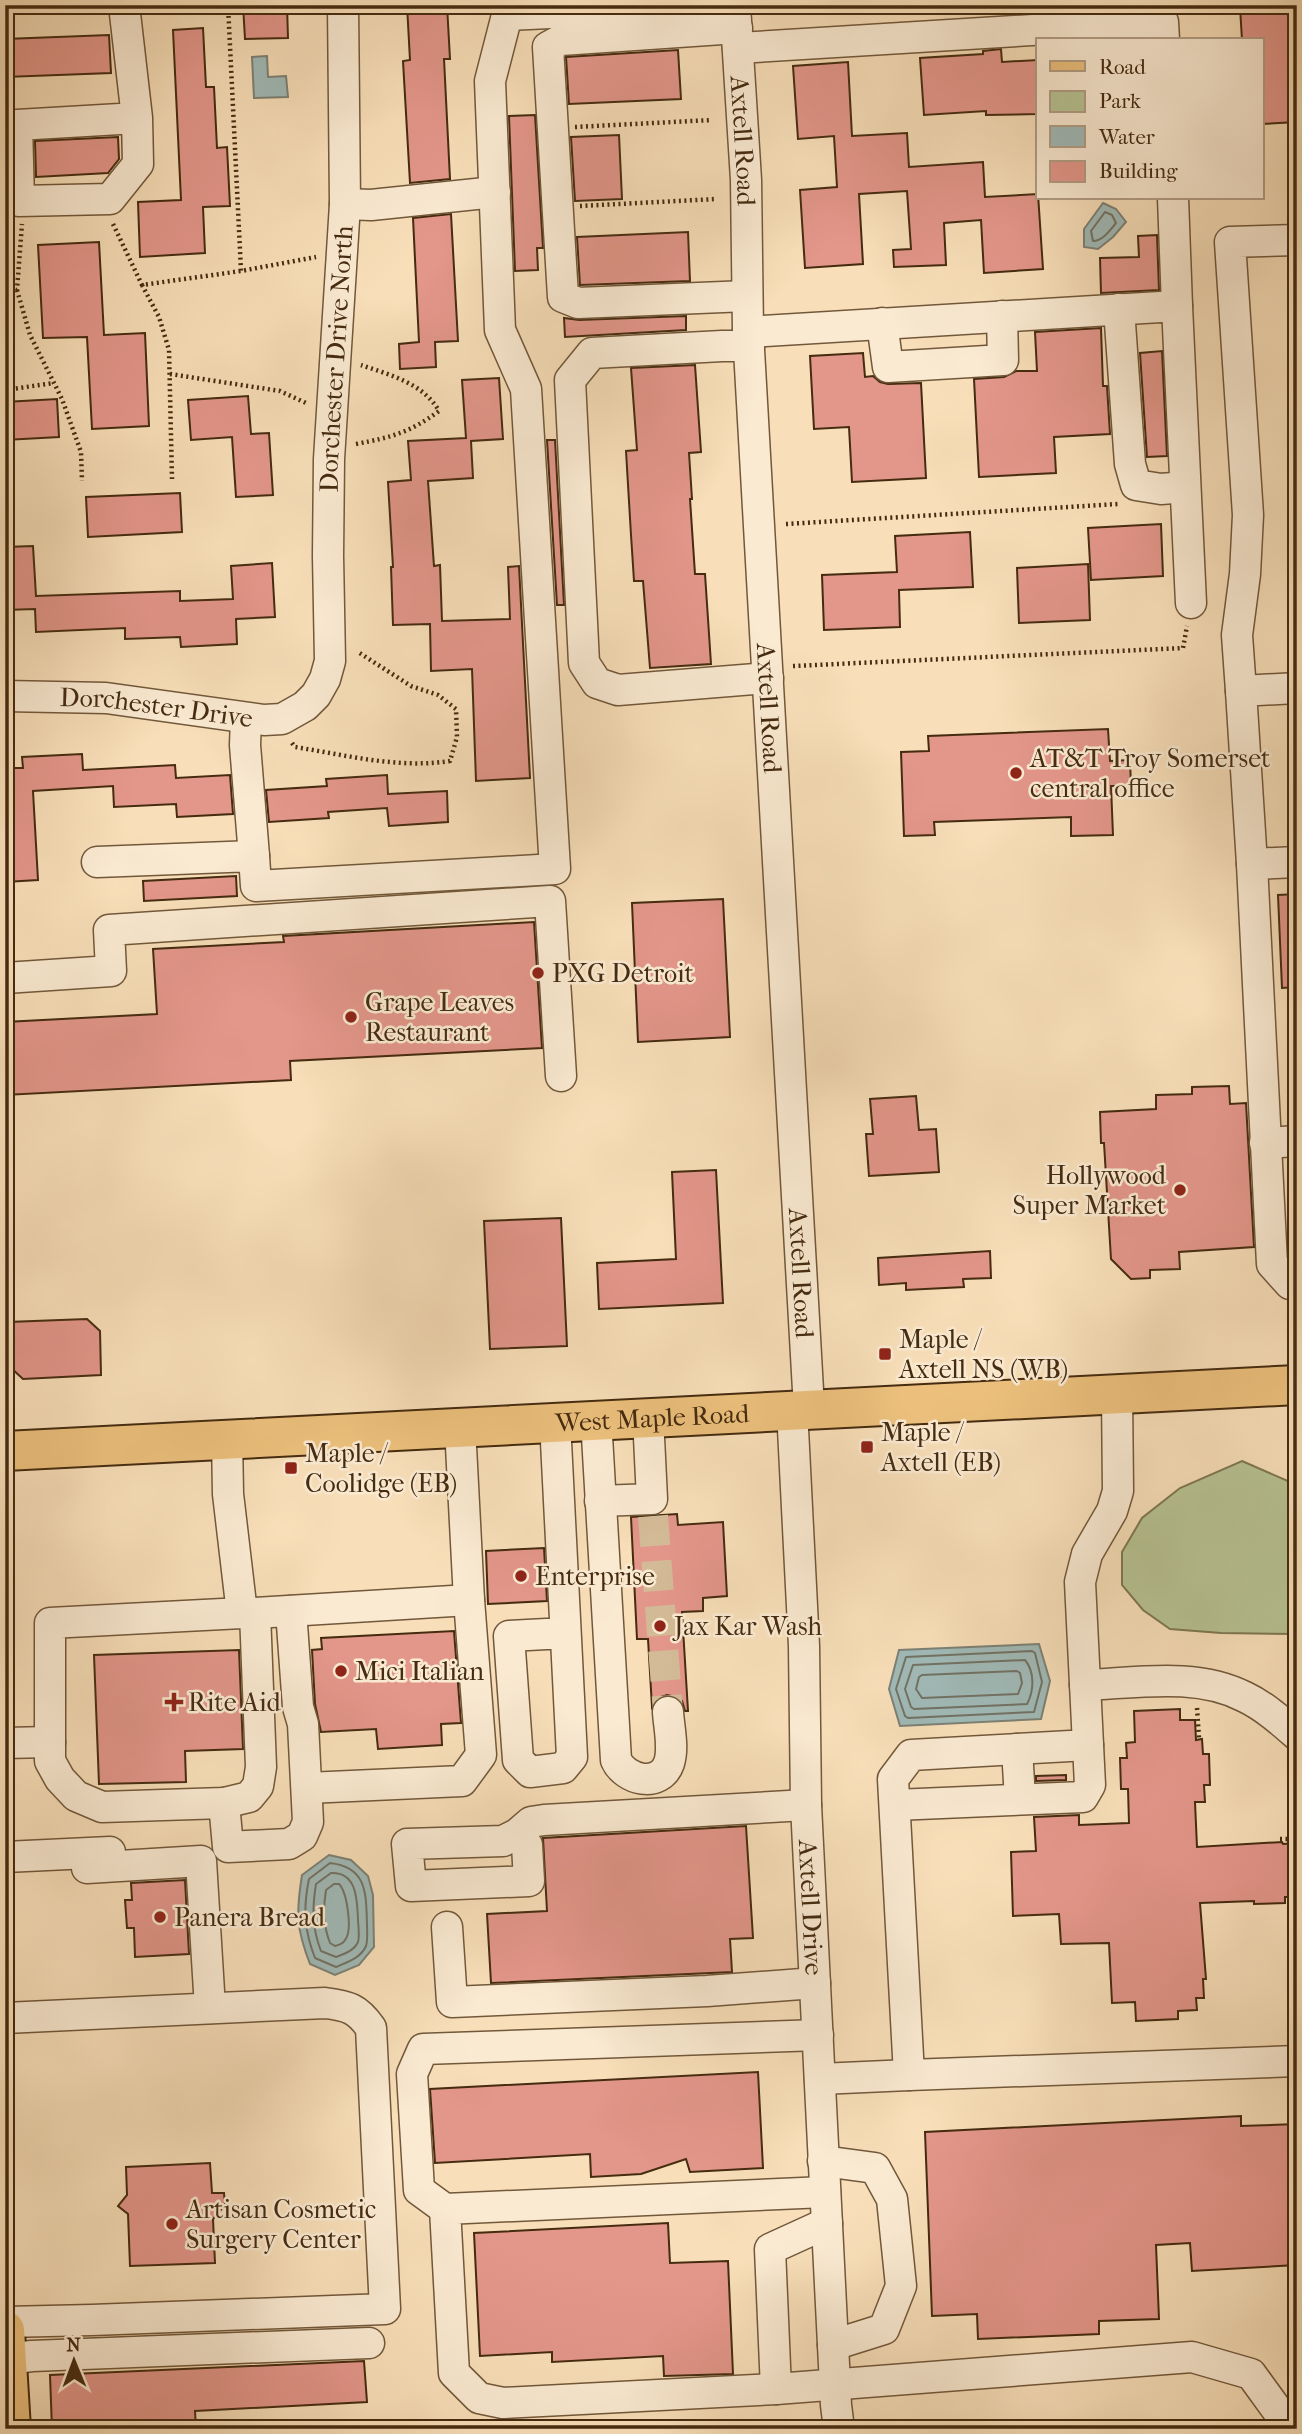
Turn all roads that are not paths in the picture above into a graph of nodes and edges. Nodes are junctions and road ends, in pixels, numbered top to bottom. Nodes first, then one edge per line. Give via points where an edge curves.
1 (124, 5) edge
2 (342, 5) edge
3 (506, 10) edge
4 (733, 22) edge
5 (1164, 38) edge
6 (137, 118) junction
7 (495, 192) junction
8 (1173, 200) edge
9 (345, 204) junction
10 (1297, 240) edge
11 (747, 296) junction
12 (1177, 306) junction
13 (1119, 309) junction
14 (1002, 316) junction
15 (882, 323) junction
16 (749, 339) junction
17 (1185, 487) junction
18 (1191, 603) road end
19 (780, 672) junction
20 (1297, 688) edge
21 (1241, 691) junction
22 (5, 696) edge
23 (305, 706) joint
24 (246, 719) junction
25 (254, 856) junction
26 (97, 862) dead end
27 (1297, 862) edge
28 (1252, 864) junction
29 (5, 978) edge
30 (561, 1076) dead end
31 (1297, 1141) edge
32 (1265, 1143) junction
33 (1290, 1284) dead end
34 (1297, 1385) edge
35 (1117, 1394) junction
36 (800, 1409) junction
37 (648, 1417) junction
38 (596, 1419) junction
39 (555, 1422) junction
40 (460, 1427) junction
41 (227, 1438) junction
42 (5, 1451) edge
43 (600, 1502) junction
44 (469, 1600) junction
45 (291, 1611) junction
46 (248, 1613) junction
47 (565, 1633) dead end
48 (1085, 1685) junction
49 (668, 1712) tunnel mouth
50 (1297, 1735) edge
51 (50, 1742) junction
52 (5, 1743) edge
53 (1088, 1745) junction
54 (1017, 1749) junction
55 (307, 1788) junction
56 (1020, 1800) junction
57 (224, 1803) junction
58 (806, 1805) junction
59 (895, 1805) junction
60 (517, 1833) dead end
61 (228, 1847) junction
62 (5, 1857) edge
63 (87, 1868) dead end
64 (447, 1927) dead end
65 (815, 1983) junction
66 (210, 2008) junction
67 (5, 2018) edge
68 (818, 2035) junction
69 (1297, 2061) edge
70 (909, 2075) junction
71 (820, 2079) junction
72 (823, 2161) junction
73 (825, 2192) junction
74 (445, 2209) junction
75 (827, 2222) junction
76 (5, 2322) edge
77 (369, 2343) dead end
78 (6, 2344) edge
79 (833, 2345) junction
80 (776, 2389) junction
81 (836, 2406) edge
82 (1288, 2425) dead end
83 (11, 2429) edge

1 - 6 street
2 - 9 street, Dorchester Drive North
3 - 4 street
3 - 7 street via 490,81
4 - 5 street via 1163,22
4 - 11 street, Axtell Road via 746,180
4 - 11 street via 561,40 548,47 563,297 578,303
6 - 6 street via 138,164 110,199 19,201 17,125
7 - 9 street
7 - 25 street via 500,330 526,389 555,869 256,886
8 - 12 street
9 - 23 street, Dorchester Drive North via 329,460 330,661 321,687
10 - 21 street via 1230,242 1248,515 1237,635
11 - 16 street, Axtell Road
12 - 13 street
12 - 17 street
13 - 14 street
13 - 17 street via 1130,464 1136,485
14 - 15 street
14 - 15 street via 1003,360 888,367
15 - 16 street
16 - 19 street, Axtell Road
16 - 19 street via 592,353 570,380 584,663 597,683 618,690
17 - 18 street
19 - 36 street, Axtell Road
20 - 21 street
21 - 28 street
22 - 24 street, Dorchester Drive via 106,698
23 - 24 street, Dorchester Drive via 282,719
24 - 25 street
25 - 26 street
27 - 28 street
28 - 32 street
29 - 30 street via 111,971 109,930 550,901
31 - 32 street
32 - 33 street via 1272,1264
34 - 35 main road, West Maple Road
35 - 36 main road, West Maple Road
35 - 48 street via 1118,1491 1087,1554 1080,1582
36 - 37 main road, West Maple Road
36 - 58 street, Axtell Drive
37 - 38 main road, West Maple Road
37 - 43 street via 653,1507
38 - 39 main road, West Maple Road
38 - 43 street
39 - 40 main road, West Maple Road
39 - 47 street
40 - 41 main road, West Maple Road
40 - 44 street
41 - 42 main road, West Maple Road
41 - 46 street via 228,1494
43 - 49 street via 616,1760 632,1777 645,1780 668,1767
44 - 45 street
44 - 55 street via 481,1755 462,1781
45 - 46 street
45 - 55 street
46 - 51 street via 50,1623
46 - 57 street via 261,1767 258,1786 249,1797
48 - 50 street via 1183,1681 1213,1685 1245,1697
48 - 53 street
51 - 52 street
51 - 57 street via 50,1761 60,1779 76,1796 103,1807
53 - 54 street
53 - 56 street via 1090,1785 1083,1797
54 - 56 street
54 - 59 street via 911,1755 893,1779
55 - 61 street via 308,1822 302,1836 289,1844
56 - 59 street
57 - 61 street
58 - 60 street via 544,1819
58 - 65 street, Axtell Drive
59 - 70 street
61 - 62 street
63 - 66 street via 201,1861
64 - 65 street via 452,2002
65 - 68 street, Axtell Drive
66 - 67 street
66 - 76 street via 343,2005 361,2014 370,2028 386,2309
68 - 71 street, Axtell Drive
68 - 74 street via 423,2049 412,2074 419,2190
69 - 70 street
70 - 71 street
71 - 72 street, Axtell Drive
72 - 73 street, Axtell Drive
72 - 79 street via 875,2168 892,2199 901,2286 884,2329
73 - 74 street
73 - 75 street, Axtell Drive
74 - 80 street via 454,2373 479,2398 503,2403
75 - 79 street, Axtell Drive
75 - 80 street via 770,2249
77 - 78 street via 32,2356
78 - 83 main road
79 - 81 street, Axtell Drive
80 - 81 street
81 - 82 street via 1192,2357 1251,2374

